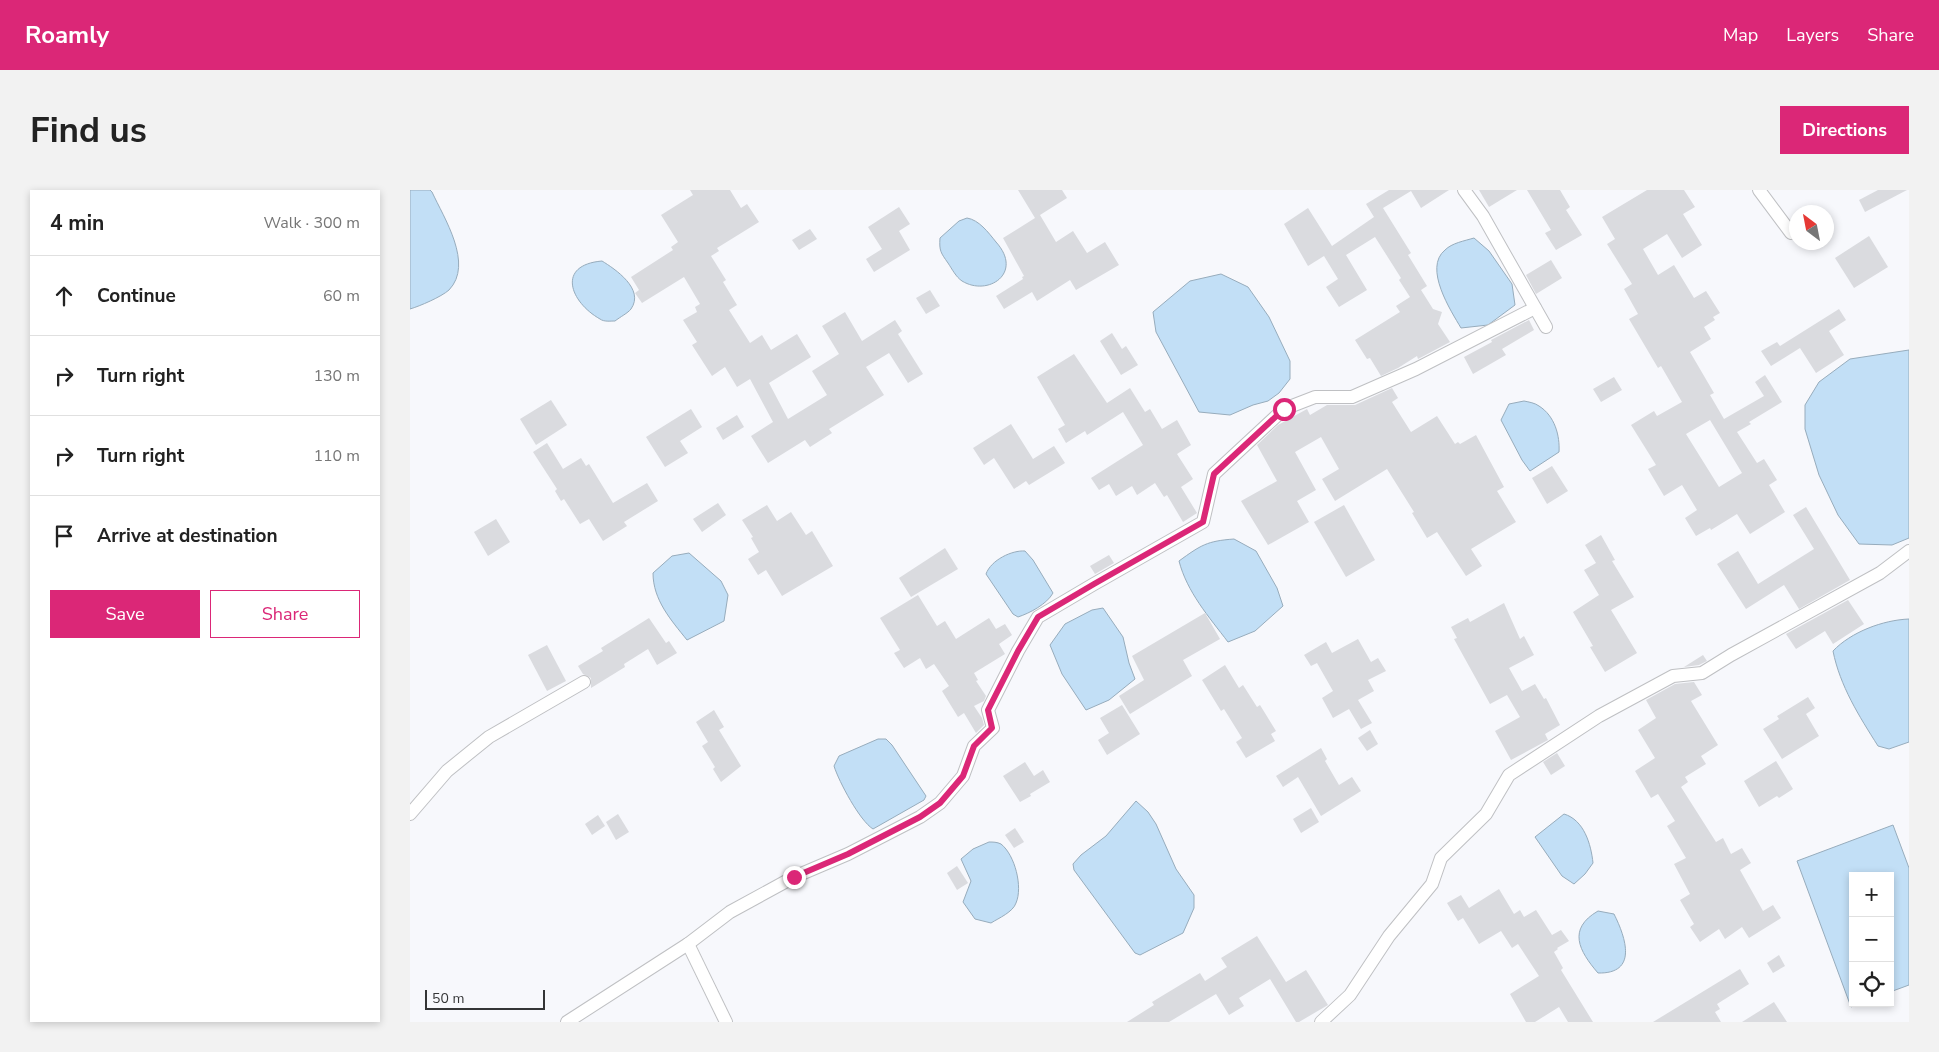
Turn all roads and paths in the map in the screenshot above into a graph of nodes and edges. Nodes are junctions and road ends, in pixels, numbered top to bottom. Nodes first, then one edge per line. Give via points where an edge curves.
1 (1464, 190) edge
2 (1759, 190) edge
3 (1789, 232) edge
4 (1535, 308) junction
5 (1546, 328) dead end
6 (1909, 551) edge
7 (584, 682) dead end
8 (410, 814) edge
9 (688, 944) junction
10 (567, 1022) edge
11 (726, 1022) edge
12 (1321, 1022) edge

1 - 4 street via 1483,216
2 - 3 street
4 - 5 street
4 - 9 street via 1416,369 1352,397 1315,397 1284,409 1214,474 1203,522 1038,617 988,710 992,728 974,746 963,776 940,803 920,817 794,877 730,912
6 - 12 street via 1880,573 1702,673 1673,676 1600,716 1509,775 1486,814 1441,858 1432,884 1390,936 1350,995
7 - 8 street via 489,737 447,771
9 - 10 street
9 - 11 street

